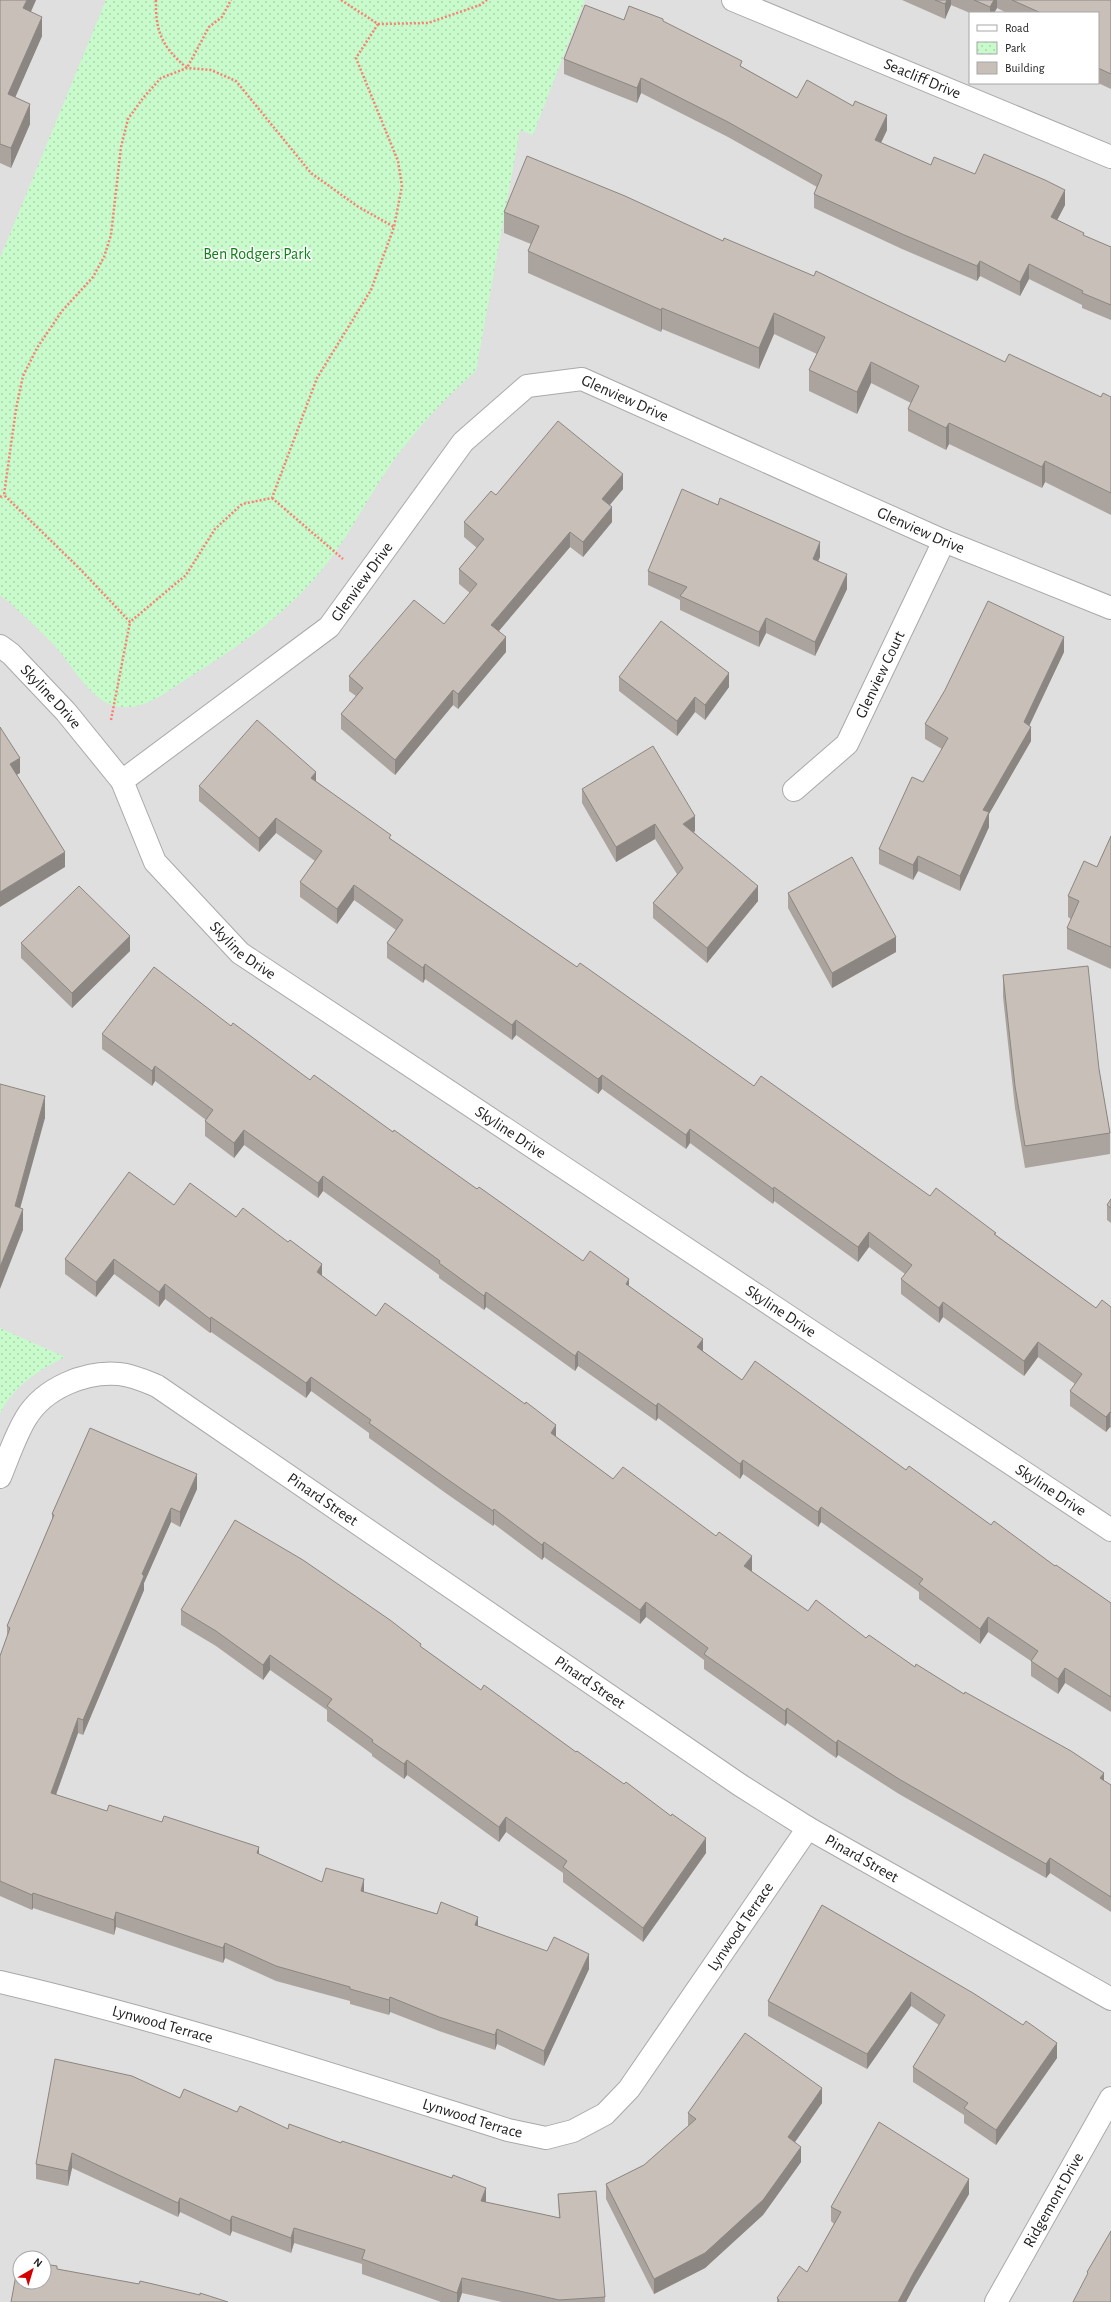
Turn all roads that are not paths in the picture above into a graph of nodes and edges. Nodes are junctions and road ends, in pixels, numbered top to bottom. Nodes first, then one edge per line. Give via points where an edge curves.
1 (733, 0) edge
2 (1111, 157) edge
3 (944, 541) junction
4 (1111, 608) edge
5 (0, 646) edge
6 (122, 781) junction
7 (794, 790) dead end
8 (0, 1477) edge
9 (1111, 1530) edge
10 (808, 1828) junction
11 (0, 1982) edge
12 (1111, 1999) edge
13 (1111, 2098) edge
14 (996, 2302) edge

1 - 2 street, Seacliff Drive
3 - 4 street, Glenview Drive
3 - 6 street, Glenview Drive via 582,380 527,386 464,442 329,627
3 - 7 street, Glenview Court via 847,744
5 - 6 street, Skyline Drive via 11,654 66,712
6 - 9 street, Skyline Drive via 155,862 240,953
8 - 10 street, Pinard Street via 26,1417 54,1390 96,1374 119,1374 157,1386 628,1709
10 - 11 street, Lynwood Terrace via 629,2089 605,2114 574,2131 546,2138 508,2130 257,2050 134,2015
10 - 12 street, Pinard Street
13 - 14 street, Ridgemont Drive

